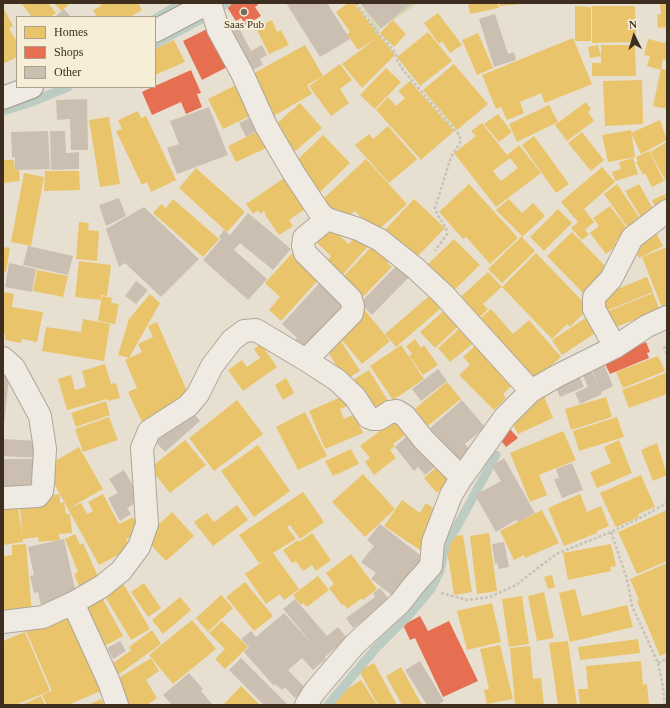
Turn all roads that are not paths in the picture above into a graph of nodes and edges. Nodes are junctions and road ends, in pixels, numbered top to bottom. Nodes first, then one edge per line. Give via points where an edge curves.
1 (209, 3) edge
2 (156, 30) edge
3 (29, 88) edge
4 (3, 98) edge
5 (667, 211) edge
6 (327, 219) junction
7 (667, 317) edge
8 (615, 347) junction
9 (3, 358) edge
10 (306, 360) junction
11 (531, 391) junction
12 (460, 480) junction
13 (3, 498) edge
14 (73, 603) junction
15 (3, 622) edge
16 (117, 705) edge
17 (306, 705) edge

1 - 2 street
1 - 6 street via 218,29 266,126 297,178 320,213
3 - 4 street
5 - 8 street via 632,238 611,279 594,297 594,309
6 - 10 street via 304,238 303,246 305,253 351,299 352,313
6 - 11 street via 358,229 380,240 415,268 444,295
7 - 8 street via 647,326
8 - 11 street
9 - 13 street via 14,368 40,416 45,449 42,491 38,496
10 - 12 street via 337,380 373,419 397,411 405,416 424,440 457,473
10 - 14 street via 256,330 244,331 232,340 212,366 198,394 188,406 149,431 142,448 148,524 139,547 122,571
11 - 12 street via 505,417
12 - 17 street via 451,495 433,542 431,566 400,603 355,644
14 - 15 street via 43,617
14 - 16 street

